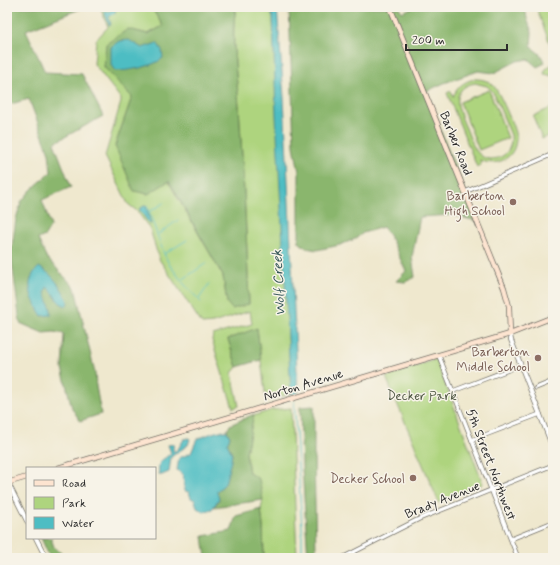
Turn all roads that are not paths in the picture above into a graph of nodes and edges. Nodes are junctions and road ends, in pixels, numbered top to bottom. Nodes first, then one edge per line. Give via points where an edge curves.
1 (390, 7) edge
2 (553, 154) edge
3 (465, 192) junction
4 (553, 317) edge
5 (510, 334) junction
6 (439, 356) junction
7 (521, 365) junction
8 (553, 382) edge
9 (536, 388) dead end
10 (453, 392) junction
11 (540, 414) junction
12 (472, 440) junction
13 (553, 448) edge
14 (553, 465) edge
15 (62, 467) edge
16 (26, 477) edge
17 (7, 482) edge
18 (492, 490) junction
19 (26, 518) edge
20 (553, 522) edge
21 (36, 539) edge
22 (511, 539) junction
23 (46, 558) edge
24 (342, 558) edge
25 (518, 558) edge

1 - 3 main road, Barber Road
2 - 3 street
3 - 5 main road, Barber Road via 506,293
4 - 5 main road, Norton Avenue
5 - 6 main road, Norton Avenue
5 - 7 street
6 - 10 street, 5th Street Northwest
6 - 15 main road, Norton Avenue
7 - 10 street
7 - 11 street
8 - 9 street
10 - 12 street, 5th Street Northwest
11 - 12 street
11 - 13 street
12 - 18 street, 5th Street Northwest
14 - 18 street, Brady Avenue
16 - 17 main road
17 - 19 street
18 - 22 street, 5th Street Northwest
18 - 24 street, Brady Avenue via 420,519
20 - 22 street
21 - 23 street
22 - 25 street, 5th Street Northwest

